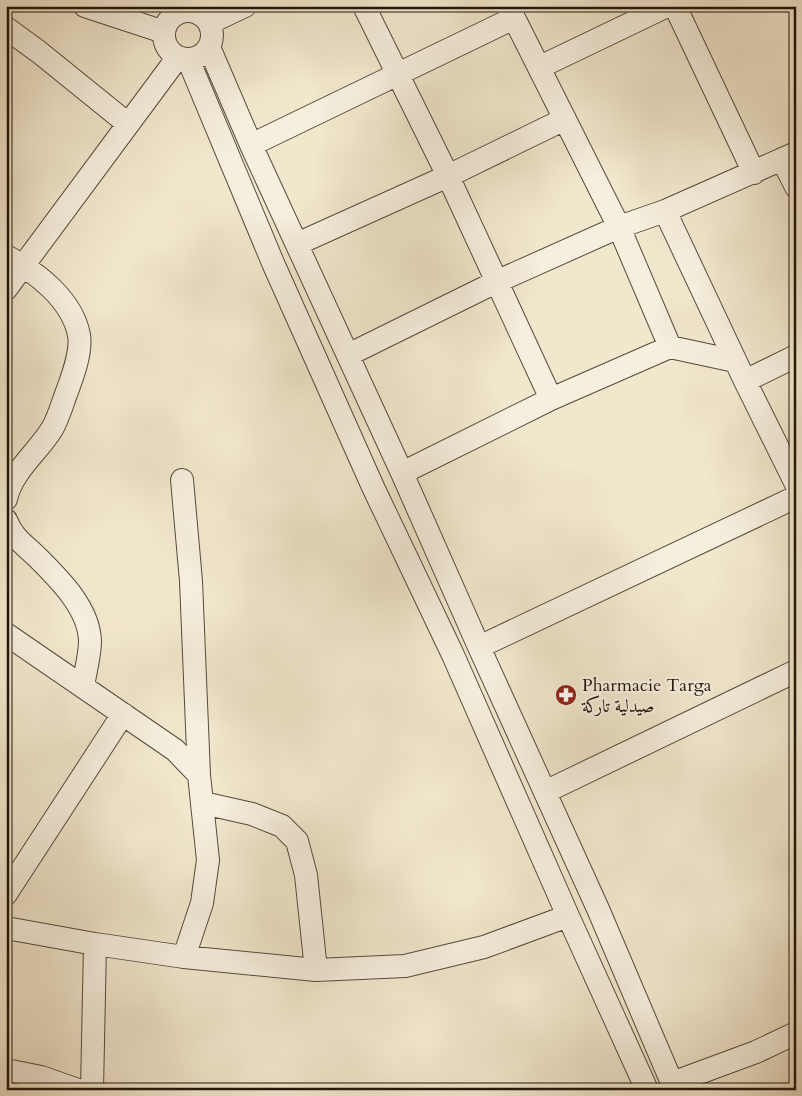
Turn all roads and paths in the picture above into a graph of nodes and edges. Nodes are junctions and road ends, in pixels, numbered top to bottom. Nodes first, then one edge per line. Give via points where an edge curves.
1 (85, 6) edge
2 (245, 6) edge
3 (364, 6) edge
4 (667, 6) edge
5 (675, 6) edge
6 (511, 12) edge
7 (198, 14) edge
8 (163, 20) edge
9 (6, 28) edge
10 (209, 47) junction
11 (183, 58) junction
12 (540, 67) junction
13 (397, 74) junction
14 (565, 118) junction
15 (128, 124) junction
16 (251, 145) junction
17 (789, 156) edge
18 (754, 173) junction
19 (448, 176) junction
20 (796, 187) edge
21 (665, 211) junction
22 (619, 227) junction
23 (297, 244) junction
24 (15, 260) edge
25 (496, 282) junction
26 (6, 290) edge
27 (670, 347) junction
28 (348, 355) junction
29 (796, 356) edge
30 (740, 371) junction
31 (551, 399) junction
32 (402, 473) junction
33 (182, 480) dead end
34 (796, 484) edge
35 (796, 497) edge
36 (6, 499) edge
37 (6, 520) edge
38 (6, 634) edge
39 (478, 646) junction
40 (796, 671) edge
41 (83, 687) junction
42 (123, 714) junction
43 (198, 776) junction
44 (545, 792) junction
45 (203, 803) junction
46 (6, 894) edge
47 (568, 916) junction
48 (6, 928) edge
49 (95, 944) junction
50 (184, 957) junction
51 (316, 970) junction
52 (796, 1033) edge
53 (6, 1070) edge
54 (674, 1086) edge
55 (78, 1090) edge
56 (92, 1090) edge
57 (648, 1090) edge

1 - 8 street
2 - 7 street
3 - 13 street
4 - 12 street
5 - 18 street
6 - 12 street
6 - 13 street
7 - 8 street via 183,11
7 - 10 street via 212,35
8 - 11 street via 165,42 170,51
9 - 15 street
10 - 11 street via 200,56
10 - 16 street
11 - 15 street
11 - 47 street via 373,488
12 - 14 street
13 - 16 street
13 - 19 street
14 - 19 street
14 - 22 street
15 - 24 street
16 - 23 street
17 - 18 street
17 - 20 street
18 - 21 street
19 - 23 street
19 - 25 street
21 - 22 street
21 - 30 street
22 - 25 street
22 - 27 street
23 - 28 street
24 - 26 street
24 - 36 street via 59,296 73,315 79,336 75,369 52,428 16,477
25 - 28 street
25 - 31 street
27 - 30 street
27 - 31 street
28 - 32 street
29 - 30 street
30 - 34 street
31 - 32 street
32 - 39 street
33 - 43 street via 191,582
35 - 39 street
37 - 41 street via 10,532 49,570 83,614 90,640
38 - 41 street
39 - 44 street
40 - 44 street
41 - 42 street
42 - 43 street via 175,750
42 - 46 street
43 - 45 street
44 - 54 street
45 - 50 street via 208,860 202,903
45 - 51 street via 252,814 282,826 297,841 306,875
47 - 51 street via 484,947 405,966
47 - 57 street
48 - 49 street
49 - 50 street
49 - 56 street
50 - 51 street
52 - 54 street
53 - 55 street via 41,1077

